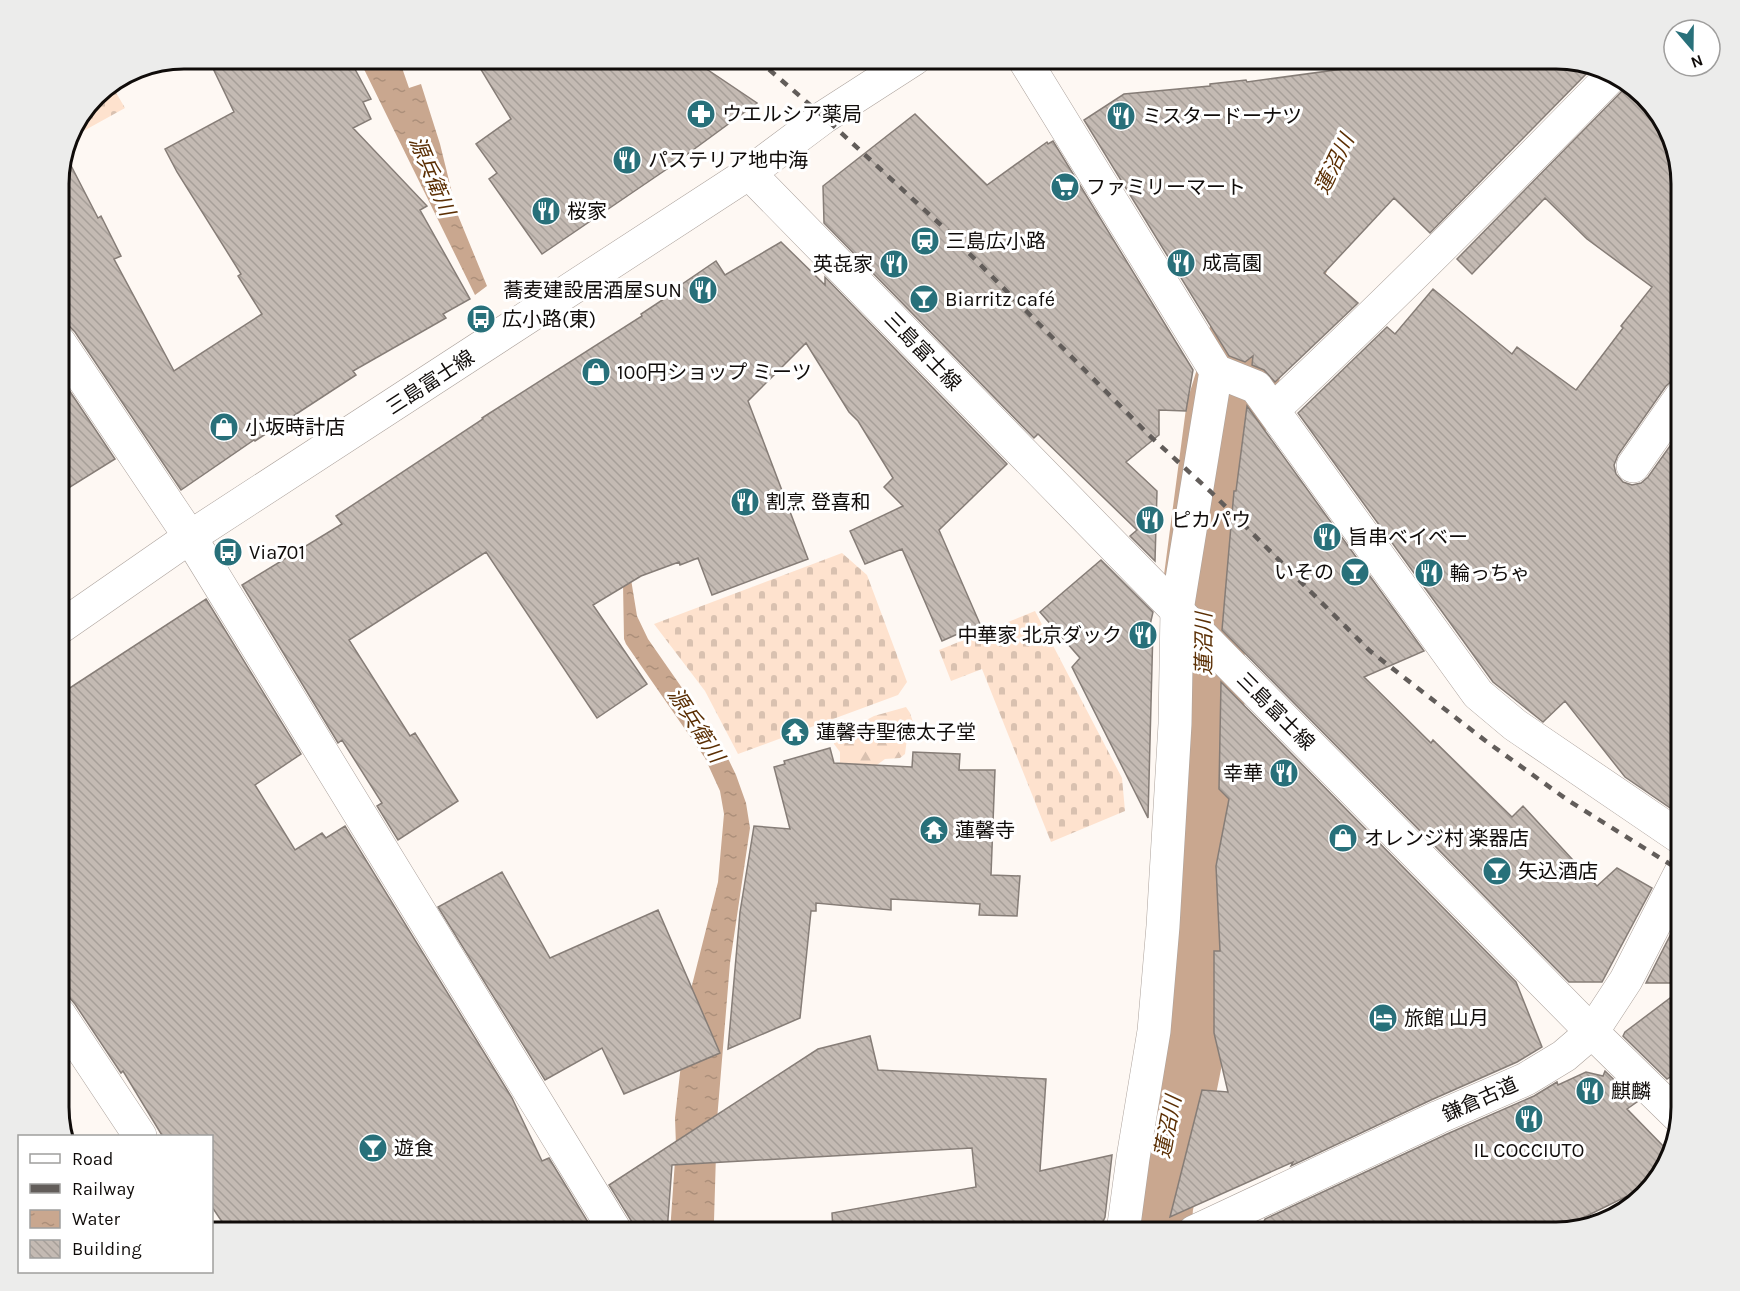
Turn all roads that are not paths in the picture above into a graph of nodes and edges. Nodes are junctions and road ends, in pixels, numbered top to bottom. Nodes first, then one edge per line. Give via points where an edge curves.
1 (897, 69) edge
2 (1031, 69) edge
3 (1606, 81) edge
4 (749, 173) junction
5 (69, 357) edge
6 (1243, 386) junction
7 (1671, 413) edge
8 (1633, 466) dead end
9 (190, 537) junction
10 (1184, 618) junction
11 (69, 621) edge
12 (1671, 831) edge
13 (1671, 893) edge
14 (69, 1029) edge
15 (1592, 1032) junction
16 (1671, 1109) edge
17 (140, 1135) edge
18 (609, 1222) edge
19 (1124, 1222) edge
20 (1217, 1222) edge

1 - 4 street
2 - 6 street
3 - 6 street via 1443,246
4 - 9 street, 三島富士線
4 - 10 street, 三島富士線
5 - 9 street
6 - 10 street
6 - 12 street via 1478,694 1515,725
7 - 8 street
9 - 11 street, 三島富士線
9 - 18 street
10 - 15 street, 三島富士線
10 - 19 street via 1154,1031
13 - 15 street, 鎌倉古道 via 1626,980
14 - 17 street
15 - 16 street, 三島富士線
15 - 20 street, 鎌倉古道 via 1564,1056 1526,1079

